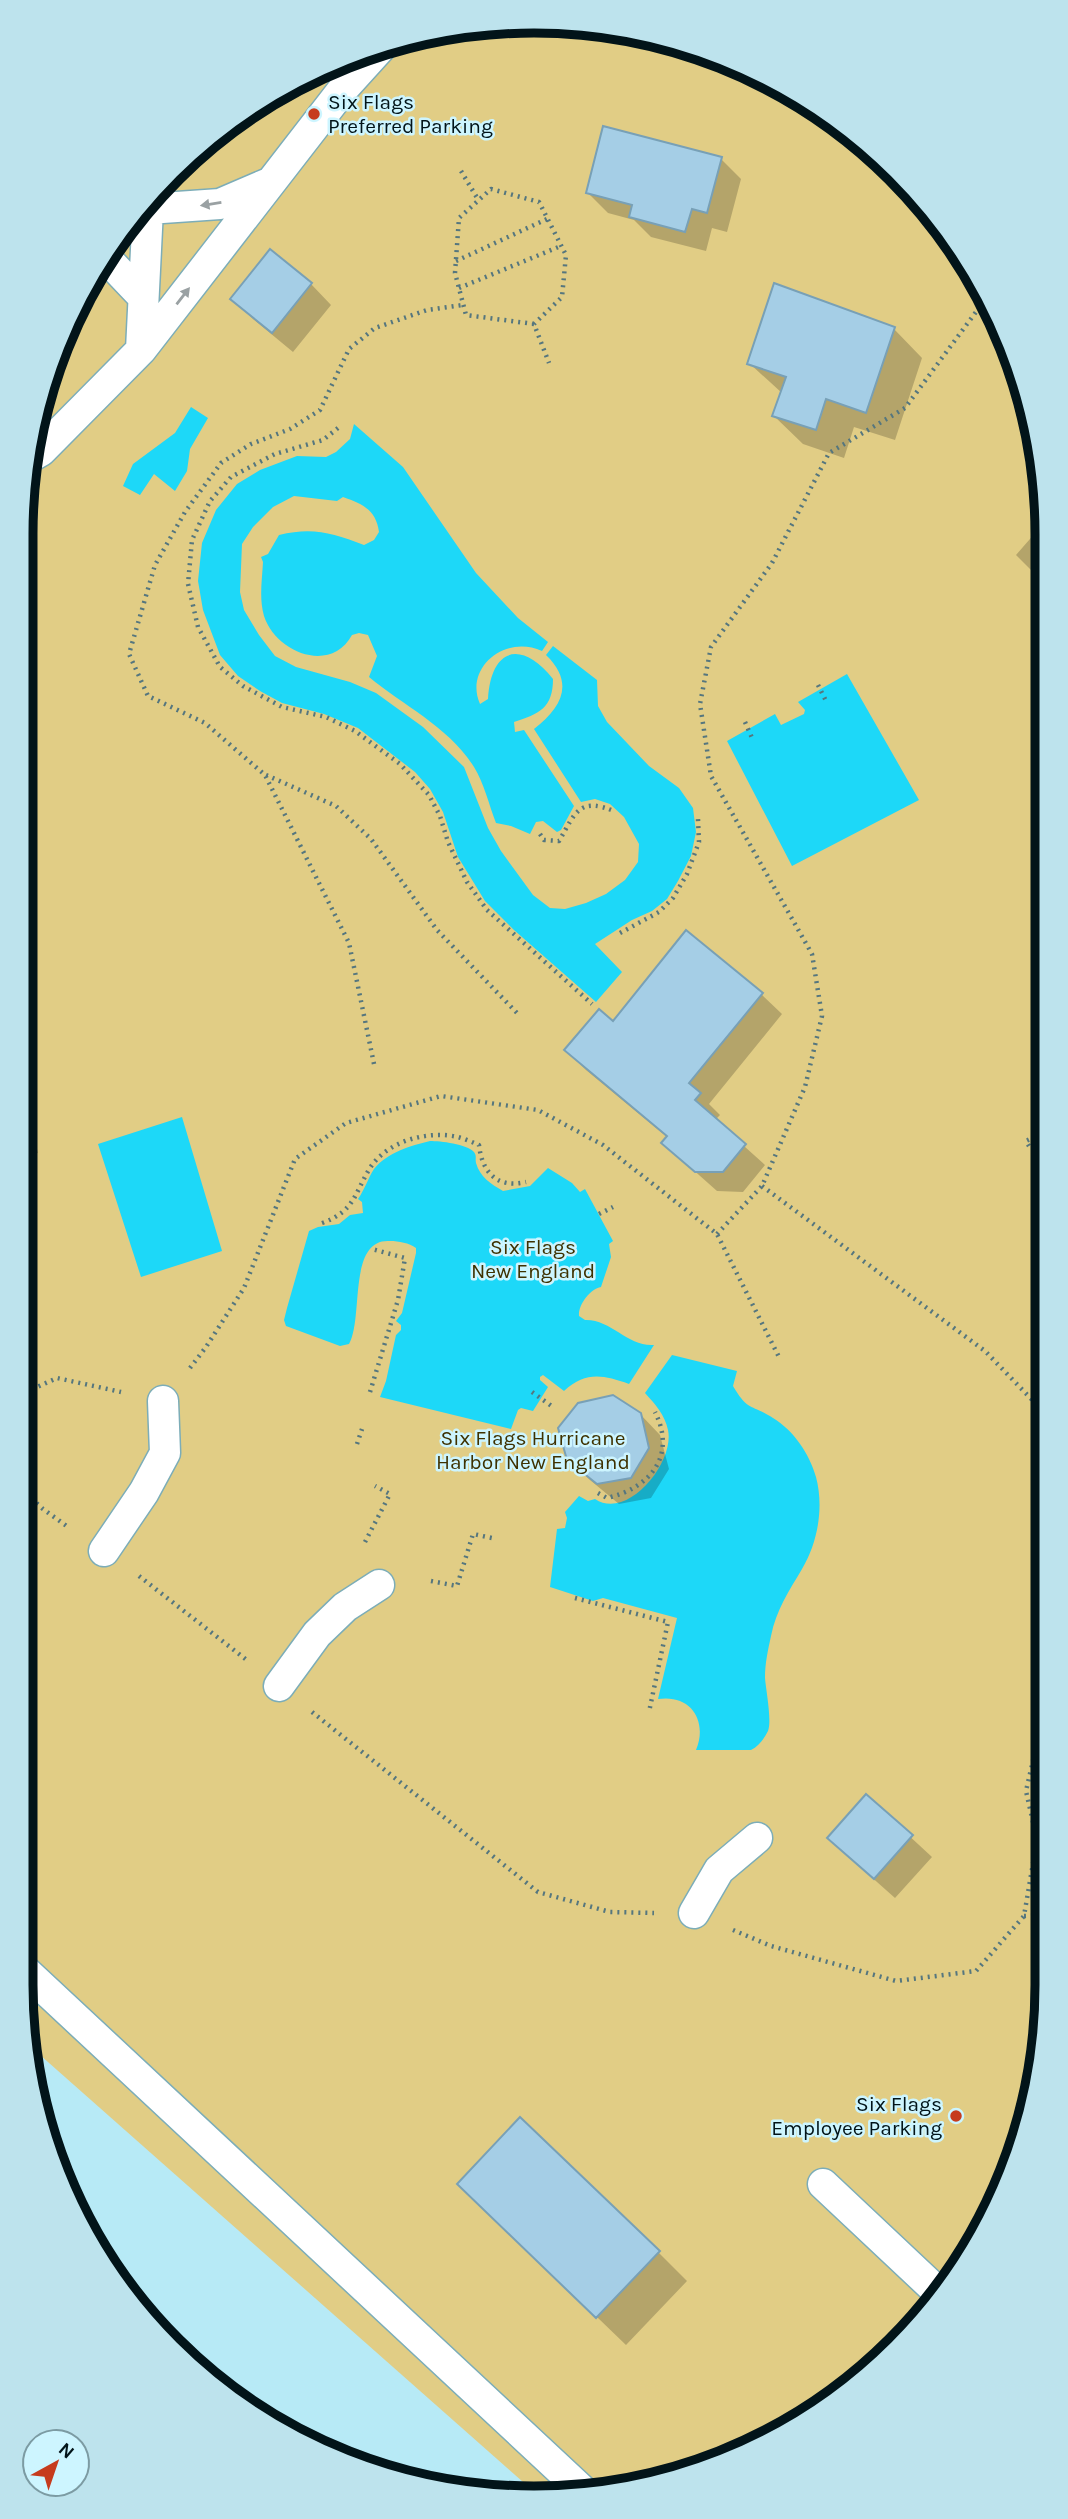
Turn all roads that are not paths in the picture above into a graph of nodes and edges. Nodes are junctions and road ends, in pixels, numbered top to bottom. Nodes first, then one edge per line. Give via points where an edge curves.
1 (368, 62) edge
2 (271, 183) junction
3 (156, 207) edge
4 (145, 220) edge
5 (112, 265) edge
6 (144, 297) junction
7 (141, 349) junction
8 (41, 451) edge
9 (163, 1401) road end
10 (104, 1551) road end
11 (379, 1585) dead end
12 (279, 1686) road end
13 (757, 1839) dead end
14 (694, 1913) road end
15 (33, 1979) edge
16 (823, 2184) dead end
17 (933, 2287) edge
18 (575, 2484) edge

1 - 2 lane
2 -> 3 lane via 220,204
7 -> 2 lane
4 - 6 lane
5 - 6 lane
6 - 7 lane
7 - 8 lane
9 - 10 lane via 165,1453
11 - 12 lane via 345,1607 317,1634
13 - 14 lane via 719,1870
15 - 18 lane
16 - 17 lane

